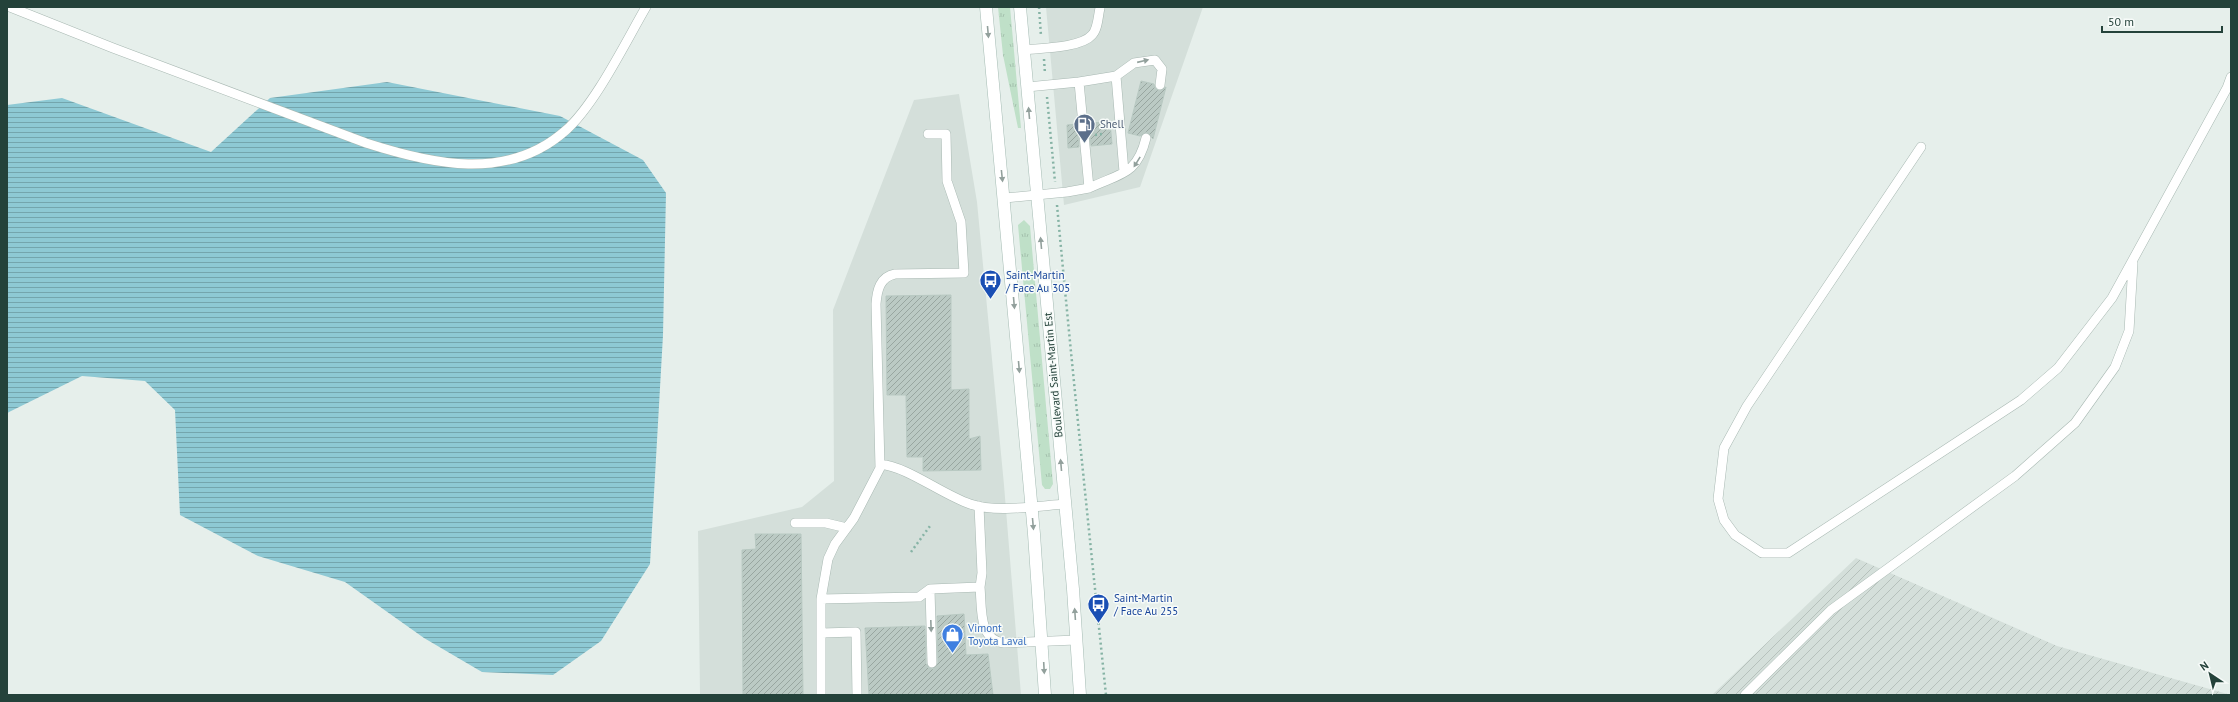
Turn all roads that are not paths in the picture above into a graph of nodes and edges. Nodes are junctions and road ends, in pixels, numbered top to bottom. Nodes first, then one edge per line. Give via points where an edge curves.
1 (10, 7) edge
2 (646, 7) edge
3 (986, 7) edge
4 (1020, 7) edge
5 (1100, 8) dead end
6 (1023, 50) junction
7 (1116, 76) junction
8 (2231, 76) edge
9 (1079, 82) junction
10 (1160, 85) dead end
11 (1027, 87) junction
12 (928, 134) dead end
13 (1146, 138) dead end
14 (1921, 147) dead end
15 (1124, 172) junction
16 (1089, 188) junction
17 (1037, 196) junction
18 (1004, 198) junction
19 (2133, 259) junction
20 (880, 464) junction
21 (1065, 504) junction
22 (979, 506) junction
23 (1032, 507) junction
24 (795, 523) dead end
25 (847, 528) junction
26 (980, 587) junction
27 (930, 590) junction
28 (821, 599) junction
29 (822, 633) junction
30 (1076, 640) junction
31 (1043, 642) junction
32 (932, 663) dead end
33 (821, 695) edge
34 (857, 695) edge
35 (1045, 695) edge
36 (1080, 695) edge
37 (1745, 695) edge

1 - 2 lane via 366,143 414,158 474,165 496,164 521,157 544,146 565,131 602,83
3 -> 18 main road
4 - 6 main road, Boulevard Saint-Martin Est
5 - 6 lane via 1095,30 1086,40
6 - 11 main road, Boulevard Saint-Martin Est
7 - 9 lane
7 -> 10 lane via 1134,63 1154,60 1162,69
7 - 15 lane
8 - 19 lane via 2227,88
9 - 11 lane
9 - 16 lane
17 -> 11 main road, Boulevard Saint-Martin Est
12 - 20 lane via 946,134 947,181 961,222 964,273 896,274 886,278 878,288 876,304
13 -> 15 lane via 1134,166
14 - 19 lane via 1747,406 1724,448 1718,499 1724,520 1735,535 1762,553 1788,553 2021,400 2058,368 2112,298
15 - 16 lane
16 - 17 lane
17 - 18 lane
21 -> 17 main road, Boulevard Saint-Martin Est
18 -> 23 main road
19 - 37 lane via 2129,331 2115,367 2075,423 2015,476 1831,610
20 - 22 lane via 893,466 946,494
20 - 25 lane via 877,476
21 - 23 lane
30 -> 21 main road, Boulevard Saint-Martin Est
22 - 23 lane
22 - 26 lane via 982,573
23 -> 31 main road
24 - 25 lane via 826,523
25 - 28 lane via 831,552
26 - 27 lane
26 - 31 lane via 982,622 989,636 1004,644
27 - 28 lane via 919,597
27 -> 32 lane
28 - 29 lane
29 - 33 lane
29 - 34 lane via 856,632
30 - 31 lane
30 - 36 main road, Boulevard Saint-Martin Est
31 -> 35 main road

